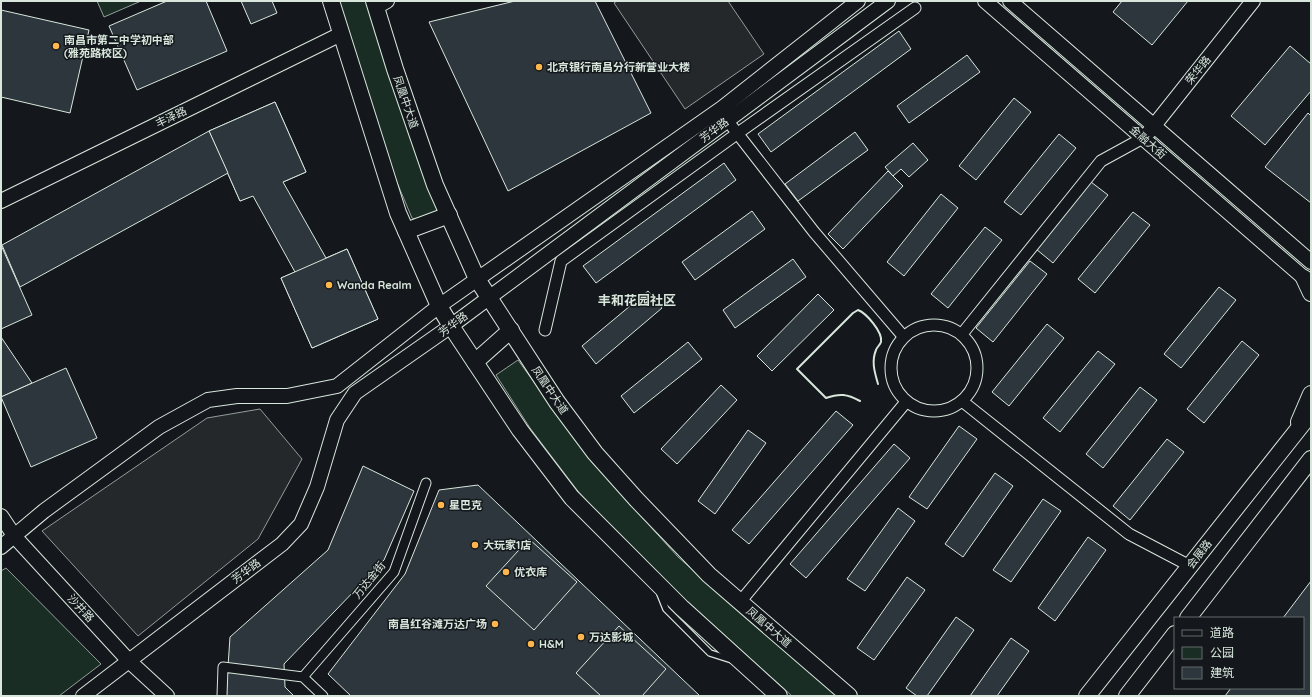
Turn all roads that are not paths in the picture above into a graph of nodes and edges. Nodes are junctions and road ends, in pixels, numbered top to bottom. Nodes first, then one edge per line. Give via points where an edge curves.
1 (331, 1) edge
2 (858, 1) edge
3 (888, 1) edge
4 (985, 1) edge
5 (1010, 1) edge
6 (1253, 1) edge
7 (379, 3) edge
8 (915, 8) dead end
9 (341, 34) junction
10 (728, 120) junction
11 (1154, 125) junction
12 (738, 133) junction
13 (1143, 138) junction
14 (1, 201) edge
15 (449, 215) junction
16 (406, 231) junction
17 (1311, 262) edge
18 (477, 279) junction
19 (1308, 281) edge
20 (1311, 293) edge
21 (489, 297) junction
22 (439, 306) junction
23 (451, 326) junction
24 (510, 330) junction
25 (544, 330) dead end
26 (962, 334) junction
27 (903, 336) junction
28 (475, 362) junction
29 (1311, 394) edge
30 (962, 401) junction
31 (906, 402) junction
32 (1311, 413) edge
33 (1292, 438) junction
34 (1311, 459) edge
35 (426, 483) dead end
36 (1, 516) edge
37 (15, 537) junction
38 (1, 546) edge
39 (1190, 566) junction
40 (740, 602) junction
41 (1189, 617) edge
42 (1174, 635) edge
43 (129, 661) junction
44 (303, 677) junction
45 (83, 696) edge
46 (167, 696) edge
47 (222, 696) edge
48 (323, 696) edge
49 (779, 696) edge
50 (849, 696) edge
51 (1087, 696) edge
52 (1127, 696) edge

1 - 9 main road
2 - 18 street, 芳华路 via 722,108
3 - 10 street, 芳华路
4 - 13 street, 金融大街
5 - 11 street, 金融大街
6 - 11 street, 荣华路
7 - 15 main road, 凤凰中大道 via 397,76 435,185
8 - 12 street
9 - 14 street, 丰泽路
9 - 16 main road
10 - 12 street
10 - 21 street, 芳华路
11 - 13 street, 荣华路
11 - 17 street, 金融大街
12 - 25 street via 561,261
12 - 27 street via 814,232
13 - 19 street, 金融大街
13 - 26 street via 1101,161
15 - 16 main road
15 - 18 main road, 凤凰中大道
16 - 22 main road
18 - 21 main road, 凤凰中大道
18 - 22 street, 芳华路
19 - 20 main road
21 - 23 street, 芳华路
21 - 24 main road, 凤凰中大道
22 - 23 main road
22 - 37 street, 芳华路 via 337,386 287,396 237,396 208,400 159,427 44,511
23 - 28 main road
23 - 43 street, 芳华路 via 355,393 337,420 316,487 301,524 282,544
24 - 28 main road
24 - 40 main road, 凤凰中大道 via 595,452 709,575
26 - 27 street via 951,327 926,324
26 - 30 street via 972,345 977,360 977,375 972,389
27 - 31 street via 895,348 891,362 891,377 897,391
28 - 49 main road via 520,430 572,498 682,608
29 - 33 main road
30 - 31 street via 952,408 941,411 923,410
30 - 39 street via 1129,534
31 - 40 street
32 - 33 main road, 会展路
33 - 39 main road, 会展路
34 - 41 main road
35 - 44 street, 万达金街 via 394,572
36 - 37 street, 沙井路
37 - 38 street, 芳华路
37 - 43 street, 沙井路
39 - 51 main road, 会展路
40 - 50 main road, 凤凰中大道
42 - 52 main road
43 - 45 street, 芳华路
43 - 46 street, 沙井路
44 - 47 street via 223,667
44 - 48 street

